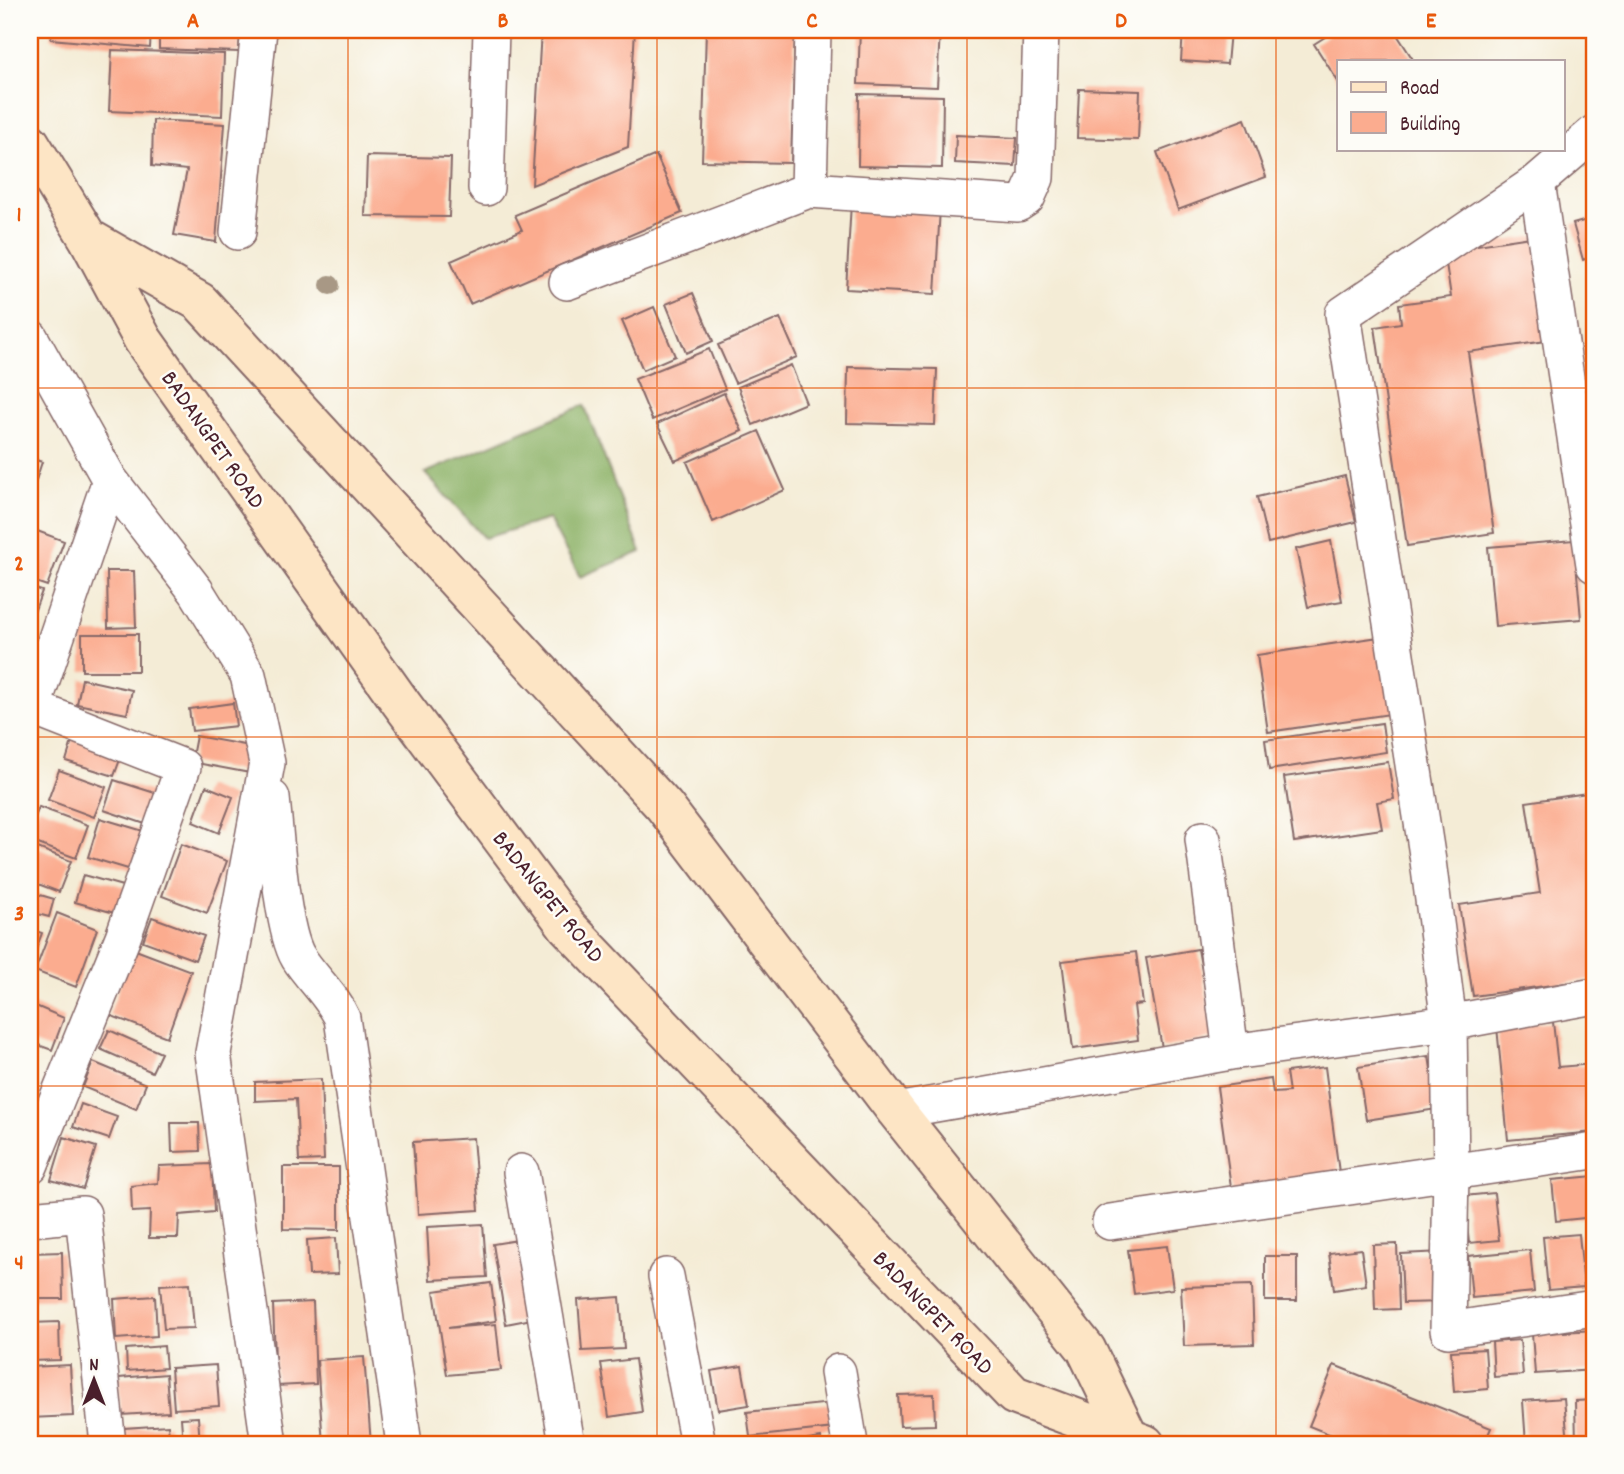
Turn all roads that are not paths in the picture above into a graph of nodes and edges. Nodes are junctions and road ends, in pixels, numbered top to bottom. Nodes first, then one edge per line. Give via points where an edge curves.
1 (259, 30) edge
2 (491, 30) edge
3 (813, 30) edge
4 (1041, 30) edge
5 (1594, 133) edge
6 (30, 144) edge
7 (1537, 182) junction
8 (486, 188) dead end
9 (809, 190) junction
10 (238, 232) dead end
11 (88, 238) junction
12 (567, 282) dead end
13 (30, 337) edge
14 (110, 481) junction
15 (1594, 565) edge
16 (31, 712) edge
17 (267, 763) junction
18 (1203, 839) dead end
19 (1594, 996) edge
20 (1449, 1023) junction
21 (1231, 1052) junction
22 (896, 1111) junction
23 (1594, 1152) edge
24 (30, 1166) edge
25 (521, 1172) dead end
26 (1451, 1172) junction
27 (30, 1219) edge
28 (1110, 1222) dead end
29 (666, 1276) dead end
30 (1594, 1308) edge
31 (838, 1372) dead end
32 (1137, 1441) edge
33 (108, 1444) edge
34 (269, 1444) edge
35 (404, 1444) edge
36 (567, 1444) edge
37 (698, 1444) edge
38 (850, 1444) edge

1 - 10 street
2 - 8 street
3 - 9 street
4 - 9 street via 1036,178 1027,198 1018,204
5 - 7 street
6 - 11 main road, BADANGPET ROAD
7 - 15 street
7 - 20 street via 1343,314
9 - 12 street
11 - 22 main road, BADANGPET ROAD via 210,312 664,806
11 - 32 main road, BADANGPET ROAD via 143,340 401,703 567,926 1014,1395
13 - 14 street
14 - 16 street
14 - 17 street via 196,591 248,675
16 - 24 street via 183,767 123,937
17 - 34 street via 213,1053
17 - 35 street via 288,932 298,956 342,1018
18 - 21 street
19 - 20 street
20 - 21 street
20 - 26 street
21 - 22 street
22 - 32 main road, BADANGPET ROAD via 1086,1349
23 - 26 street
25 - 36 street
26 - 28 street
26 - 30 street via 1448,1330
27 - 33 street via 83,1213
29 - 37 street
31 - 38 street

